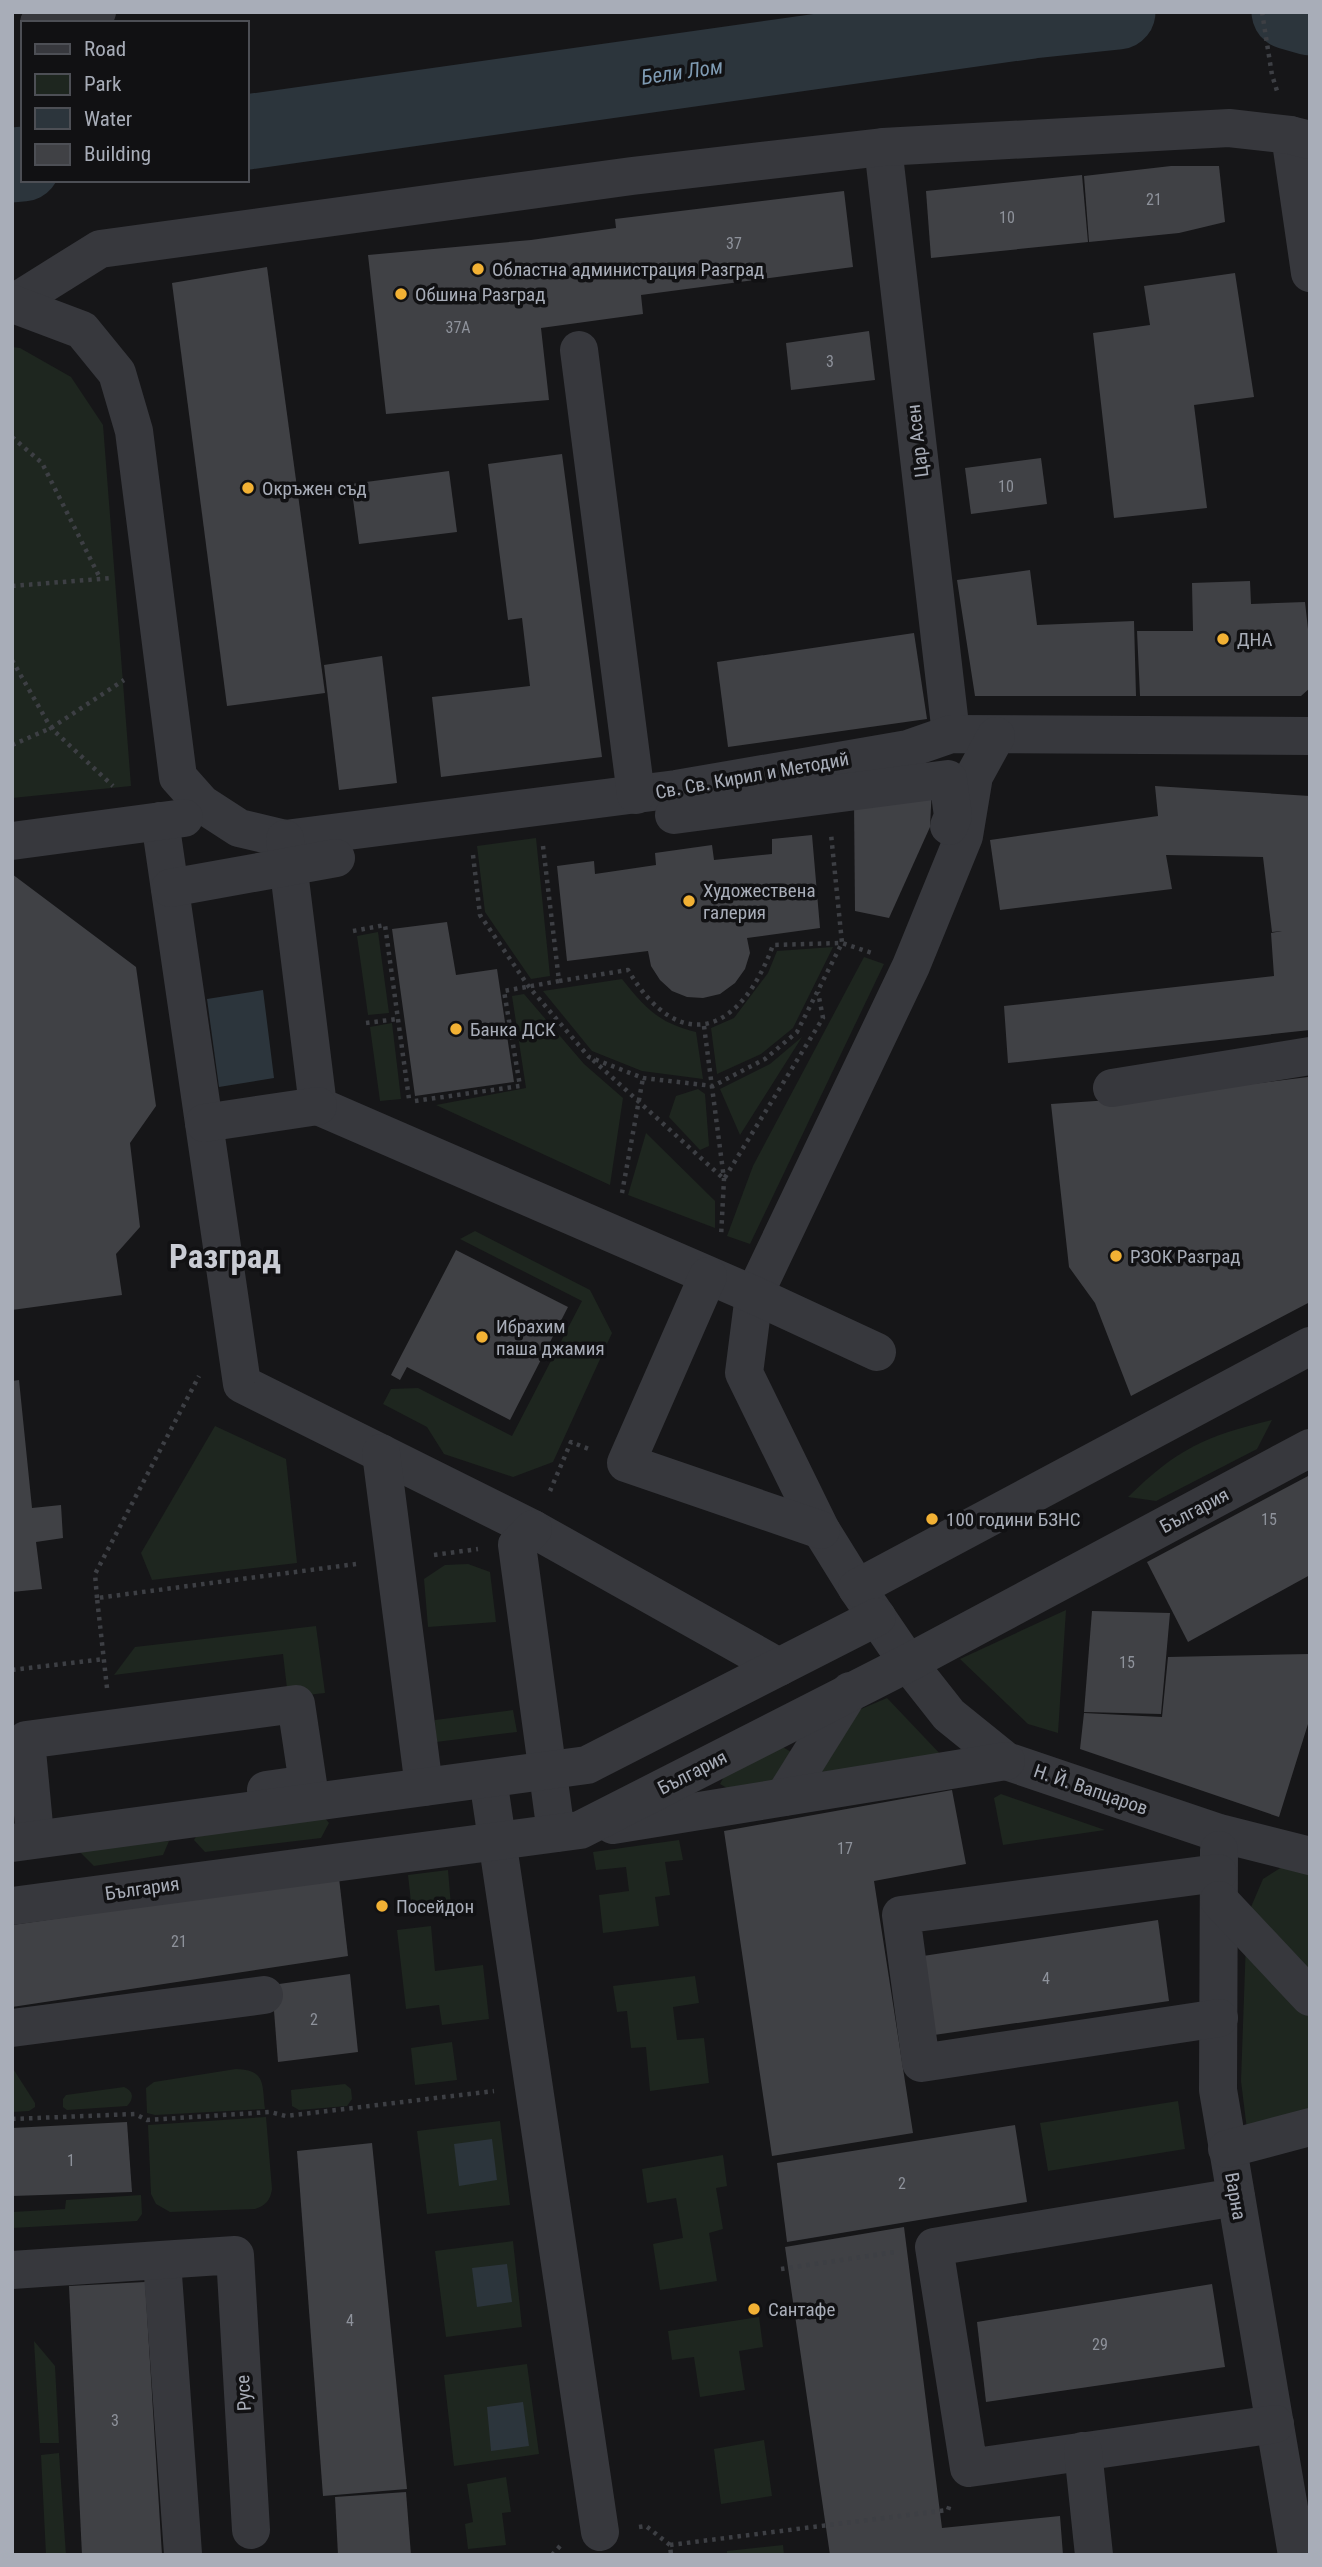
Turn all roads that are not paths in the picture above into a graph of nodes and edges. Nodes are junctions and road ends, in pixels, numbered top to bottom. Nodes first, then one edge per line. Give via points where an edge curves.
1 (97, 12) edge
2 (50, 21) edge
3 (1300, 138) edge
4 (883, 147) junction
5 (1310, 273) edge
6 (13, 304) edge
7 (579, 350) dead end
8 (951, 734) junction
9 (996, 736) junction
10 (1310, 736) edge
11 (636, 795) junction
12 (209, 809) junction
13 (156, 822) junction
14 (12, 841) edge
15 (286, 852) junction
16 (930, 874) dead end
17 (170, 888) junction
18 (1310, 1056) edge
19 (1112, 1088) dead end
20 (318, 1106) junction
21 (204, 1123) junction
22 (708, 1276) junction
23 (754, 1295) junction
24 (1310, 1346) edge
25 (877, 1352) dead end
26 (1310, 1448) edge
27 (381, 1453) junction
28 (821, 1530) junction
29 (525, 1537) junction
30 (867, 1603) junction
31 (908, 1662) junction
32 (779, 1667) junction
33 (849, 1691) junction
34 (1006, 1761) junction
35 (548, 1771) junction
36 (488, 1779) junction
37 (424, 1787) junction
38 (325, 1791) junction
39 (784, 1797) junction
40 (19, 1831) edge
41 (568, 1832) junction
42 (1219, 1833) junction
43 (498, 1840) junction
44 (1310, 1856) edge
45 (1218, 1886) junction
46 (12, 1906) edge
47 (264, 1994) dead end
48 (1310, 1997) edge
49 (1219, 2018) junction
50 (12, 2028) edge
51 (1310, 2127) edge
52 (1227, 2148) junction
53 (1237, 2197) junction
54 (162, 2261) junction
55 (12, 2270) edge
56 (1275, 2424) junction
57 (1083, 2451) junction
58 (251, 2530) dead end
59 (600, 2532) dead end
60 (183, 2554) edge
61 (1094, 2555) edge
62 (1297, 2555) edge

1 - 2 street
3 - 4 street via 1229,128
3 - 5 street
4 - 6 street via 632,176 100,249
4 - 8 street, Цар Асен
6 - 12 street via 82,330 117,373 135,431 178,777
7 - 11 street
8 - 9 street, Св. Св. Кирил и Методий
8 - 11 street, Св. Св. Кирил и Методий via 908,749
9 - 10 street, Св. Св. Кирил и Методий
9 - 23 street, Н. Й. Вапцаров via 974,776 964,836 911,966
11 - 15 street, Св. Св. Кирил и Методий
12 - 13 street
12 - 15 street, Св. Св. Кирил и Методий
13 - 14 street
13 - 17 street
15 - 16 street via 471,840 948,779 953,816
15 - 17 street
15 - 20 street
17 - 21 street
18 - 19 street
20 - 21 street
20 - 22 street
21 - 27 street via 242,1384
22 - 23 street
22 - 28 street via 626,1463
23 - 25 street
23 - 28 street, Н. Й. Вапцаров via 744,1373
24 - 30 street
26 - 31 street, България
27 - 29 street
27 - 37 street
28 - 30 street, Н. Й. Вапцаров
29 - 32 street
29 - 35 street
30 - 31 street, Н. Й. Вапцаров
30 - 32 street via 849,1633
31 - 33 street, България
31 - 34 street, Н. Й. Вапцаров via 949,1715
32 - 35 street via 587,1765
33 - 39 street
33 - 41 street, България
34 - 39 street
34 - 42 street, Н. Й. Вапцаров
35 - 36 street
35 - 41 street
36 - 37 street
36 - 43 street
37 - 38 street
38 - 40 street
38 - 40 street via 296,1704 111,1728 26,1740
39 - 41 street
41 - 43 street, България
42 - 44 street, Н. Й. Вапцаров
42 - 45 street, Варна
43 - 46 street, България
43 - 59 street
45 - 48 street
45 - 49 street, Варна
45 - 49 street via 901,1915 921,2063
47 - 50 street
49 - 52 street, Варна via 1218,2090
51 - 52 street
52 - 53 street, Варна
53 - 56 street, Варна
53 - 57 street via 934,2247 969,2468
54 - 55 street
54 - 58 street, Русе via 235,2256
54 - 60 street
56 - 57 street
56 - 62 street, Варна
57 - 61 street

